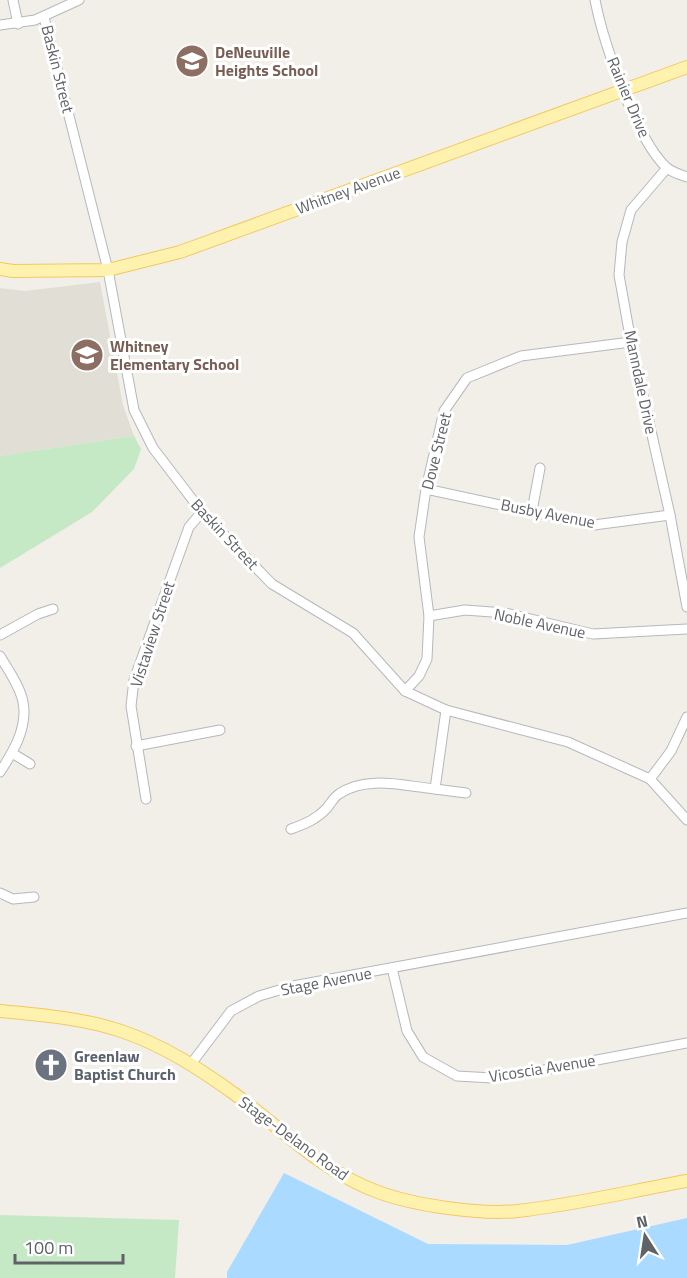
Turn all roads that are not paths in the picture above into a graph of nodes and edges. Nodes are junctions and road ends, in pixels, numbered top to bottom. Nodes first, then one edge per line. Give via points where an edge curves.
1 (13, 0) edge
2 (79, 0) edge
3 (595, 0) edge
4 (44, 17) junction
5 (18, 24) junction
6 (0, 25) edge
7 (687, 67) edge
8 (623, 90) junction
9 (667, 168) junction
10 (687, 177) edge
11 (0, 269) edge
12 (108, 270) junction
13 (631, 342) junction
14 (540, 468) dead end
15 (426, 489) junction
16 (532, 511) junction
17 (202, 512) junction
18 (670, 515) junction
19 (687, 607) edge
20 (53, 609) dead end
21 (429, 616) junction
22 (687, 628) edge
23 (0, 635) edge
24 (0, 656) edge
25 (405, 691) junction
26 (446, 710) junction
27 (687, 717) edge
28 (220, 730) dead end
29 (136, 746) junction
30 (12, 753) junction
31 (30, 764) dead end
32 (0, 772) edge
33 (650, 779) junction
34 (435, 789) junction
35 (466, 793) dead end
36 (146, 799) dead end
37 (687, 820) edge
38 (291, 829) dead end
39 (0, 893) edge
40 (34, 897) dead end
41 (687, 913) edge
42 (392, 968) junction
43 (0, 1011) edge
44 (687, 1043) edge
45 (191, 1064) junction
46 (687, 1181) edge

1 - 5 street, Baskin Street
2 - 4 street
3 - 8 street, Rainier Drive
4 - 5 street
4 - 12 street, Baskin Street
5 - 6 street
7 - 8 main road, Whitney Avenue
8 - 9 street, Rainier Drive via 643,136
8 - 12 main road, Whitney Avenue via 180,252
9 - 10 street, Rainier Drive
9 - 13 street, Manndale Drive via 631,210 622,242 619,275
11 - 12 main road, Whitney Avenue
12 - 17 street, Baskin Street via 134,410 153,448
13 - 15 street, Dove Street via 521,356 467,378 444,411
13 - 18 street, Manndale Drive
14 - 16 street
15 - 16 street, Busby Avenue
15 - 21 street, Dove Street via 419,537
16 - 18 street, Busby Avenue via 594,525
17 - 25 street, Baskin Street via 272,584 353,633
17 - 29 street, Vistaview Street via 189,527 135,680 131,706
18 - 19 street, Manndale Drive
20 - 23 street
21 - 22 street, Noble Avenue via 465,610 505,613 593,634
21 - 25 street, Dove Street via 427,659 419,676
24 - 30 street via 24,703 23,727
25 - 26 street, Baskin Street
26 - 33 street, Baskin Street via 568,742
26 - 34 street
27 - 33 street via 671,752
28 - 29 street
29 - 36 street, Vistaview Street
30 - 31 street
30 - 32 street
33 - 37 street, Baskin Street
34 - 35 street
34 - 38 street via 374,783 354,786 337,795 311,822
39 - 40 street via 13,899
41 - 42 street, Stage Avenue
42 - 44 street, Vicoscia Avenue via 407,1031 423,1057 457,1076 492,1078
42 - 45 street, Stage Avenue via 259,996 231,1011
43 - 45 main road via 120,1031
45 - 46 main road, Stage-Delano Road via 338,1174 379,1192 428,1205 515,1211

